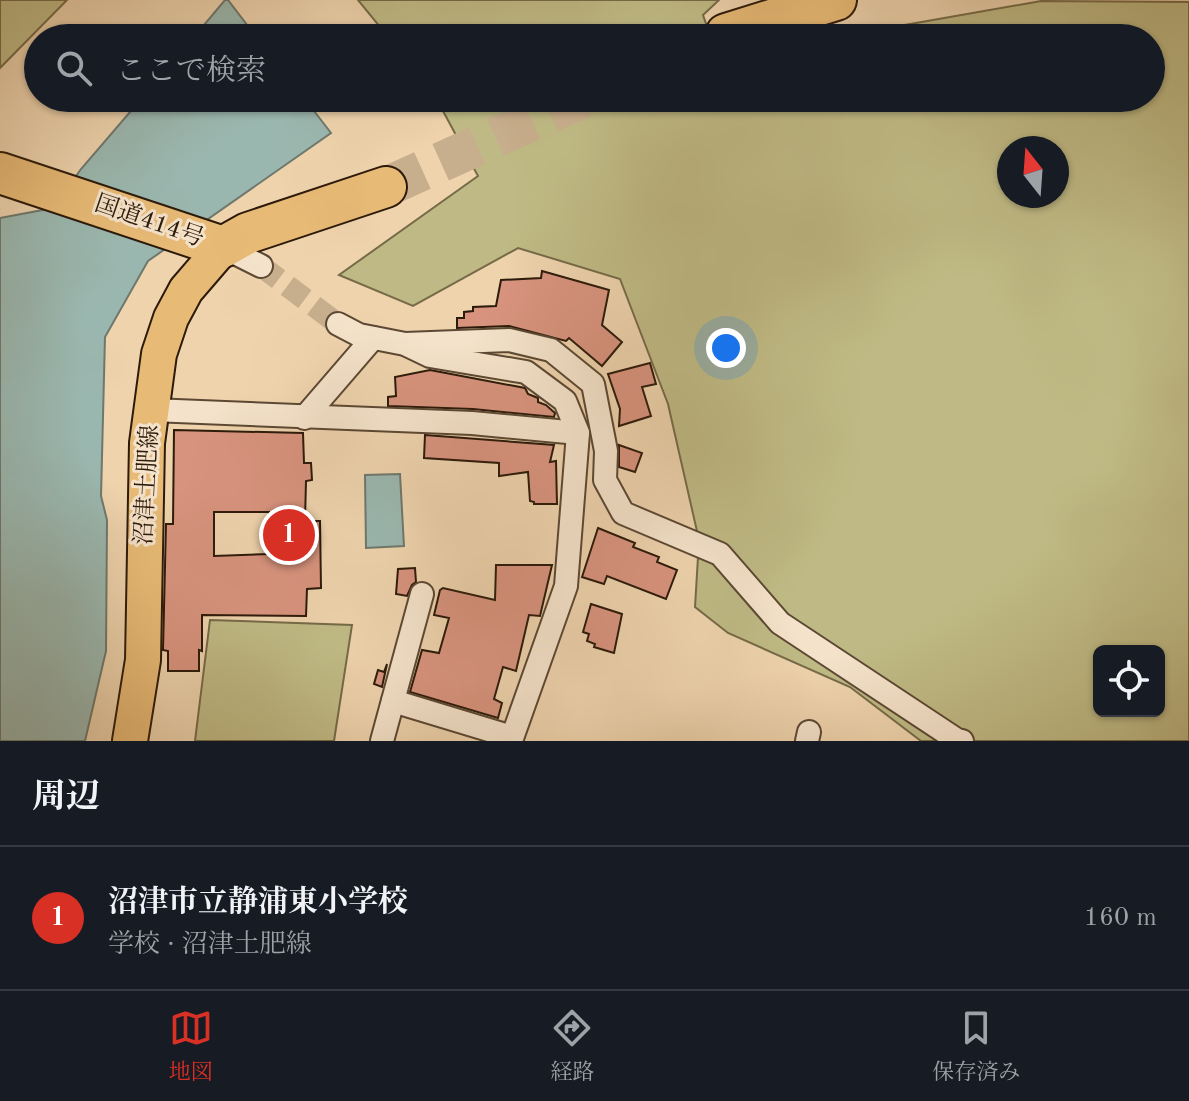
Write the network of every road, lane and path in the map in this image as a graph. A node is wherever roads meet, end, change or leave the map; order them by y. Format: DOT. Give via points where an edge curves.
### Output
graph roads {
  1 [pos="836,0"];
  2 [pos="758,24"];
  3 [pos="0,173"];
  4 [pos="386,187"];
  5 [pos="210,243"];
  6 [pos="261,266"];
  7 [pos="338,324"];
  8 [pos="373,338"];
  9 [pos="405,344"];
  10 [pos="152,410"];
  11 [pos="304,418"];
  12 [pos="578,433"];
  13 [pos="422,594"];
  14 [pos="393,701"];
  15 [pos="511,739"];
  16 [pos="130,741"];
  17 [pos="382,741"];
  18 [pos="962,741"];
  1 -- 2 [label="highway"];
  3 -- 5 [label="highway, 国道414号"];
  4 -- 5 [label="highway, 国道414号"];
  5 -- 6 [label="street"];
  5 -- 10 [label="main road, 沼津土肥線" via="171,318 159,354"];
  7 -- 8 [label="street"];
  8 -- 9 [label="street"];
  8 -- 11 [label="street"];
  9 -- 12 [label="street" via="430,356 526,372 565,401"];
  9 -- 18 [label="street" via="509,340 551,350 593,384 606,451 605,480 623,513 720,554 780,623"];
  10 -- 11 [label="street"];
  10 -- 16 [label="main road, 沼津土肥線" via="143,660"];
  11 -- 12 [label="street" via="472,423"];
  12 -- 15 [label="street" via="566,586"];
  13 -- 14 [label="street"];
  14 -- 15 [label="street"];
  14 -- 17 [label="street"];
}
